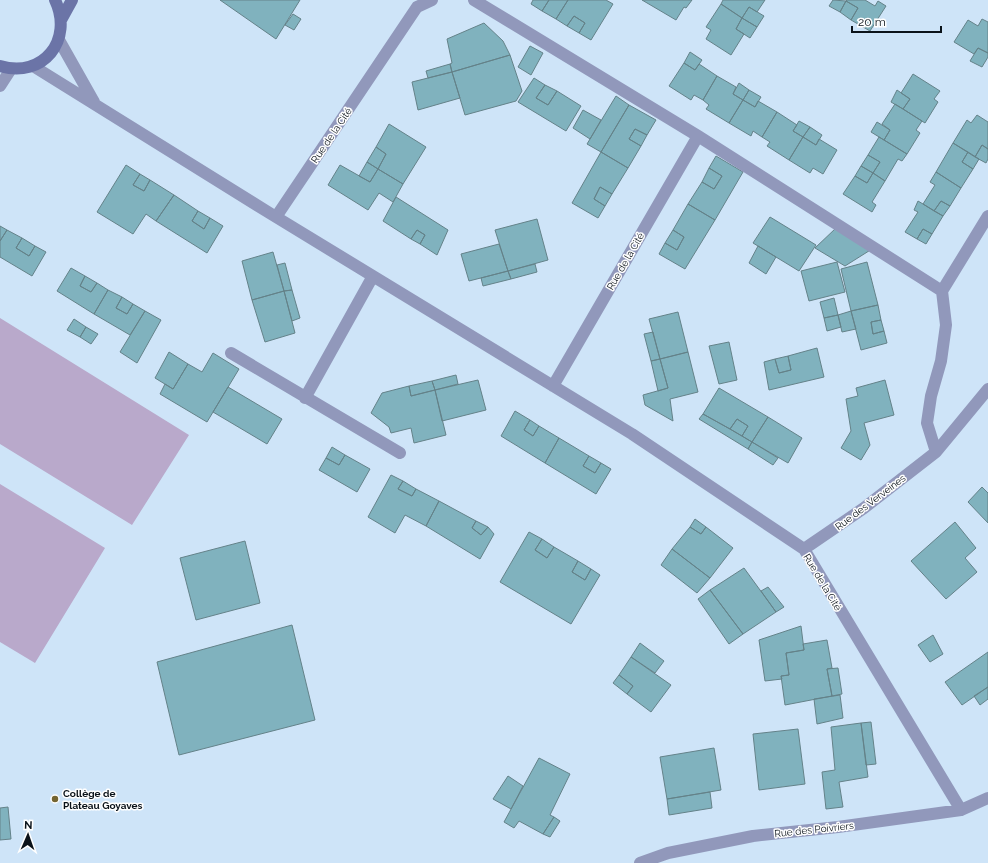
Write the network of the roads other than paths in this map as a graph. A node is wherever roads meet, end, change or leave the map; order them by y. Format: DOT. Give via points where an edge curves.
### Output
graph roads {
  1 [pos="55,0"];
  2 [pos="72,0"];
  3 [pos="432,0"];
  4 [pos="474,0"];
  5 [pos="61,20"];
  6 [pos="59,40"];
  7 [pos="33,66"];
  8 [pos="6,68"];
  9 [pos="0,86"];
  10 [pos="94,103"];
  11 [pos="698,136"];
  12 [pos="988,216"];
  13 [pos="276,217"];
  14 [pos="373,276"];
  15 [pos="942,291"];
  16 [pos="231,353"];
  17 [pos="553,386"];
  18 [pos="988,389"];
  19 [pos="305,398"];
  20 [pos="936,452"];
  21 [pos="400,453"];
  22 [pos="804,549"];
  23 [pos="988,798"];
  24 [pos="961,810"];
  25 [pos="640,863"];
  1 -- 5 [label="street" via="61,12"];
  2 -- 5 [label="street"];
  3 -- 13 [label="street, Rue de la Cité" via="417,7"];
  4 -- 11 [label="street"];
  5 -- 6 [label="street"];
  6 -- 7 [label="street" via="46,59"];
  6 -- 10 [label="street, Rue de la Cité"];
  7 -- 8 [label="street"];
  7 -- 10 [label="street, Rue de la Cité"];
  8 -- 9 [label="street"];
  10 -- 13 [label="street, Rue de la Cité"];
  11 -- 15 [label="street"];
  11 -- 17 [label="street, Rue de la Cité"];
  12 -- 15 [label="street"];
  13 -- 14 [label="street, Rue de la Cité"];
  14 -- 17 [label="street, Rue de la Cité"];
  14 -- 19 [label="street"];
  15 -- 20 [label="street" via="946,325 941,362 930,396 927,423"];
  16 -- 19 [label="street"];
  17 -- 22 [label="street, Rue de la Cité" via="632,434"];
  18 -- 20 [label="street, Rue des Verveines"];
  19 -- 21 [label="street"];
  20 -- 22 [label="street, Rue des Verveines" via="864,508"];
  22 -- 24 [label="street, Rue de la Cité"];
  23 -- 24 [label="street, Rue des Poivriers"];
  24 -- 25 [label="street, Rue des Poivriers" via="752,836 668,853"];
}
